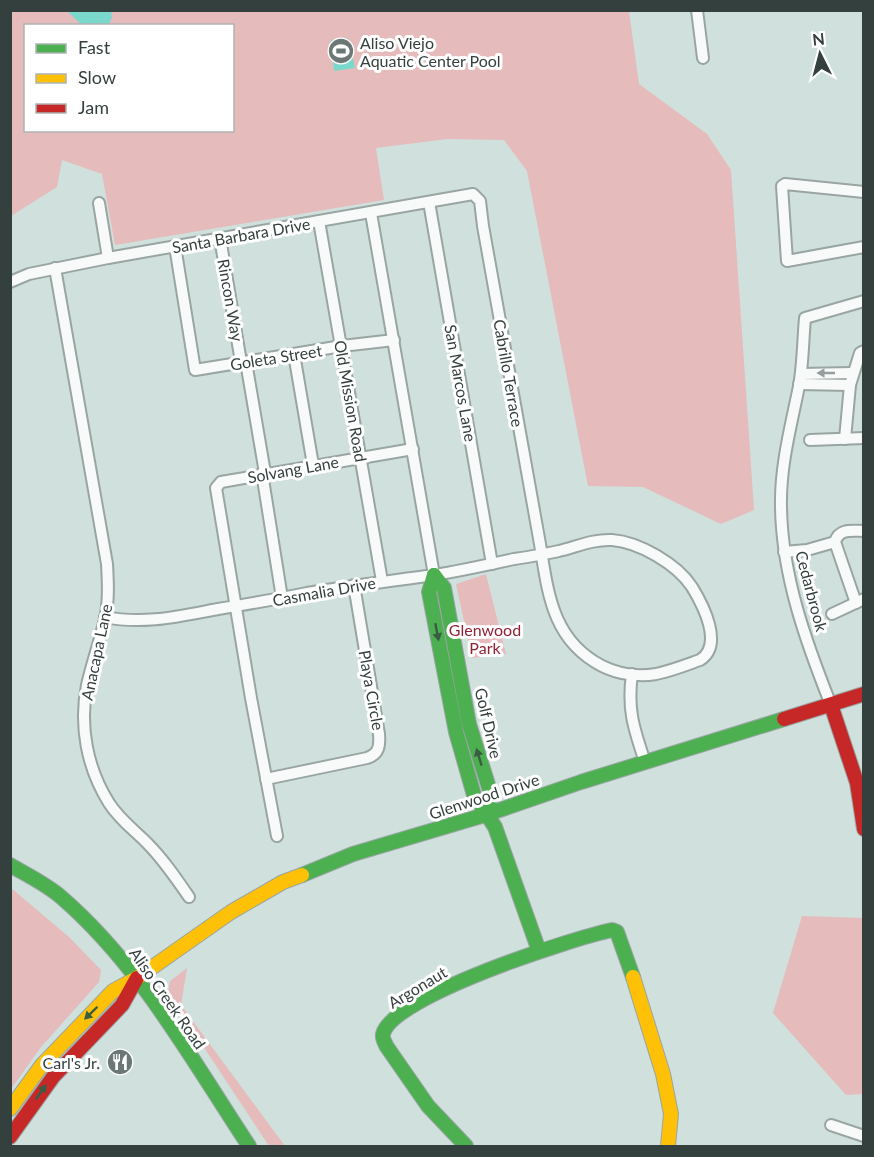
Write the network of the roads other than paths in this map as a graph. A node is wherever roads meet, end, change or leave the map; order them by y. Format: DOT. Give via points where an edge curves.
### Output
graph roads {
  1 [pos="697,10"];
  2 [pos="703,58"];
  3 [pos="864,192"];
  4 [pos="473,194"];
  5 [pos="429,202"];
  6 [pos="99,203"];
  7 [pos="371,213"];
  8 [pos="320,221"];
  9 [pos="220,238"];
  10 [pos="175,246"];
  11 [pos="864,247"];
  12 [pos="108,258"];
  13 [pos="55,268"];
  14 [pos="10,282"];
  15 [pos="864,301"];
  16 [pos="394,340"];
  17 [pos="342,346"];
  18 [pos="862,352"];
  19 [pos="294,354"];
  20 [pos="244,362"];
  21 [pos="852,374"];
  22 [pos="800,379"];
  23 [pos="850,385"];
  24 [pos="864,438"];
  25 [pos="845,439"];
  26 [pos="810,440"];
  27 [pos="412,448"];
  28 [pos="361,458"];
  29 [pos="313,465"];
  30 [pos="263,473"];
  31 [pos="864,531"];
  32 [pos="835,542"];
  33 [pos="784,552"];
  34 [pos="542,554"];
  35 [pos="492,564"];
  36 [pos="434,575"];
  37 [pos="382,581"];
  38 [pos="354,585"];
  39 [pos="282,598"];
  40 [pos="860,601"];
  41 [pos="236,606"];
  42 [pos="832,614"];
  43 [pos="105,617"];
  44 [pos="632,674"];
  45 [pos="864,694"];
  46 [pos="831,705"];
  47 [pos="645,762"];
  48 [pos="266,779"];
  49 [pos="488,814"];
  50 [pos="864,829"];
  51 [pos="277,836"];
  52 [pos="10,866"];
  53 [pos="189,897"];
  54 [pos="539,951"];
  55 [pos="137,978"];
  56 [pos="10,1109"];
  57 [pos="831,1125"];
  58 [pos="864,1136"];
  59 [pos="10,1137"];
  60 [pos="249,1146"];
  61 [pos="466,1146"];
  62 [pos="668,1146"];
  1 -- 2 [label="street"];
  3 -- 11 [label="street" via="782,186 787,261"];
  4 -- 5 [label="street, Santa Barbara Drive"];
  4 -- 34 [label="street, Cabrillo Terrace" via="480,201"];
  5 -- 7 [label="street, Santa Barbara Drive"];
  5 -- 35 [label="street, San Marcos Lane"];
  6 -- 12 [label="street"];
  7 -- 8 [label="street, Santa Barbara Drive"];
  7 -- 16 [label="street, Golf Drive"];
  8 -- 9 [label="street, Santa Barbara Drive"];
  8 -- 17 [label="street, Old Mission Road"];
  9 -- 10 [label="street, Santa Barbara Drive"];
  9 -- 20 [label="street, Rincon Way"];
  10 -- 12 [label="street, Santa Barbara Drive"];
  10 -- 20 [label="street, Goleta Street" via="195,370"];
  12 -- 13 [label="street, Santa Barbara Drive"];
  13 -- 14 [label="street, Santa Barbara Drive"];
  13 -- 43 [label="street, Anacapa Lane" via="104,541 108,590"];
  15 -- 22 [label="street, Cedarbrook" via="805,318"];
  16 -- 17 [label="street, Goleta Street"];
  16 -- 27 [label="street, Golf Drive"];
  17 -- 19 [label="street, Goleta Street"];
  17 -- 28 [label="street, Old Mission Road"];
  18 -- 21 [label="street"];
  19 -- 20 [label="street, Goleta Street"];
  19 -- 29 [label="street"];
  20 -- 30 [label="street, Rincon Way"];
  21 -- 22 [label="street, one-way"];
  21 -- 23 [label="street"];
  22 -- 23 [label="street"];
  22 -- 33 [label="street, Cedarbrook" via="786,446 781,506"];
  23 -- 25 [label="street"];
  24 -- 25 [label="street"];
  25 -- 26 [label="street"];
  27 -- 28 [label="street, Solvang Lane"];
  27 -- 36 [label="street, Golf Drive"];
  28 -- 29 [label="street, Solvang Lane"];
  28 -- 37 [label="street, Old Mission Road"];
  29 -- 30 [label="street, Solvang Lane"];
  30 -- 39 [label="street, Rincon Way"];
  30 -- 41 [label="street, Solvang Lane" via="221,482 216,492"];
  31 -- 32 [label="street" via="841,532"];
  32 -- 33 [label="street"];
  32 -- 40 [label="street"];
  33 -- 46 [label="street, Cedarbrook" via="811,652"];
  34 -- 35 [label="street, Casmalia Drive"];
  34 -- 44 [label="street" via="553,610 573,646 603,666"];
  34 -- 44 [label="street" via="614,540 630,543 671,564 686,578 708,622 710,651 700,660 655,674"];
  35 -- 36 [label="street, Casmalia Drive"];
  36 -- 37 [label="street, Casmalia Drive"];
  36 -- 49 [label="main road, Golf Drive" via="429,592 456,732 474,795"];
  37 -- 38 [label="street, Casmalia Drive"];
  38 -- 39 [label="street, Casmalia Drive"];
  38 -- 48 [label="street, Playa Circle" via="379,734 378,750 367,758"];
  39 -- 41 [label="street, Casmalia Drive"];
  40 -- 42 [label="street"];
  41 -- 43 [label="street, Casmalia Drive" via="145,621"];
  41 -- 48 [label="street"];
  43 -- 53 [label="street, Anacapa Lane" via="83,714 90,762 111,806 168,866"];
  44 -- 47 [label="street" via="630,711"];
  45 -- 46 [label="main road, Glenwood Drive"];
  46 -- 47 [label="main road, Glenwood Drive"];
  46 -- 50 [label="main road, Cedarbrook" via="857,783"];
  47 -- 49 [label="main road, Glenwood Drive"];
  48 -- 51 [label="street"];
  49 -- 54 [label="main road"];
  49 -- 55 [label="main road, Glenwood Drive" via="353,854 283,882 231,912"];
  52 -- 55 [label="main road, Aliso Creek Road" via="62,898"];
  54 -- 61 [label="main road, Argonaut" via="455,983 410,1008 384,1030 387,1047 428,1106"];
  54 -- 62 [label="main road, Argonaut" via="604,931 617,932 663,1074 671,1114"];
  55 -- 56 [label="main road, Glenwood Drive, one-way" via="113,991 75,1028"];
  59 -- 55 [label="main road, Glenwood Drive, one-way" via="53,1077 122,1005"];
  55 -- 60 [label="main road, Aliso Creek Road"];
  57 -- 58 [label="street"];
}
